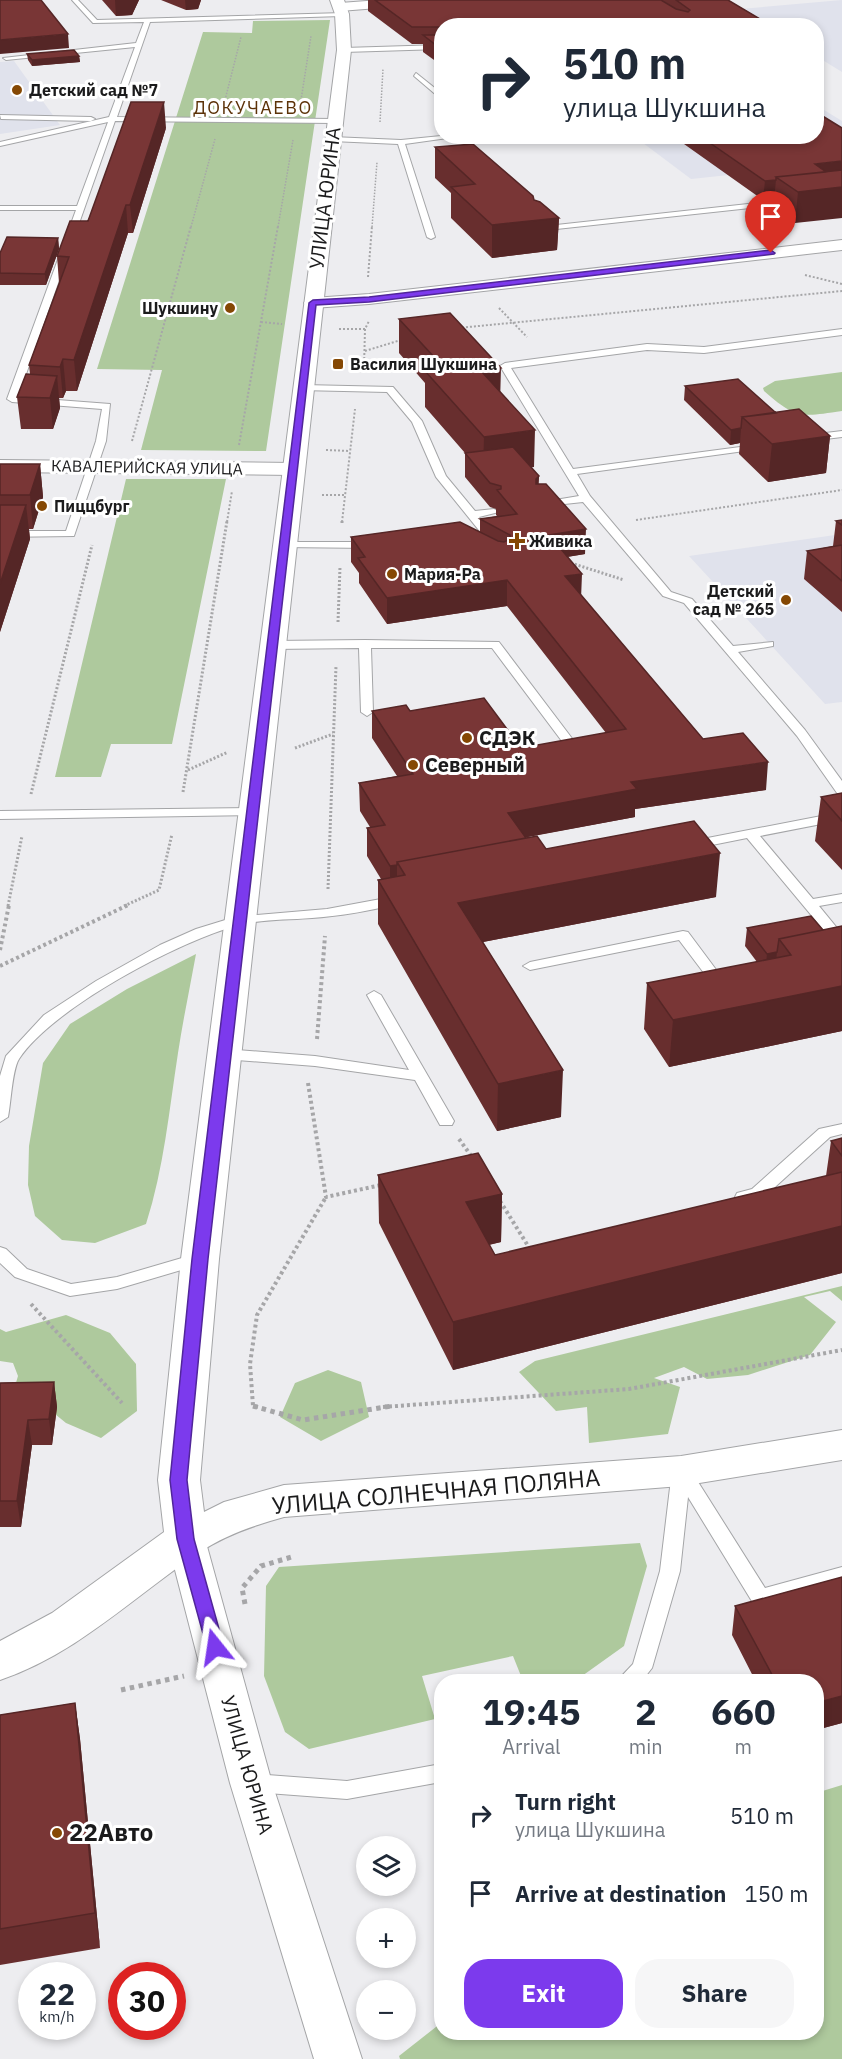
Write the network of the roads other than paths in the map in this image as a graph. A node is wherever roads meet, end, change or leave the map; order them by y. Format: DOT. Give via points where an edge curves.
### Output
graph roads {
  1 [pos="75,0"];
  2 [pos="428,0"];
  3 [pos="340,7"];
  4 [pos="148,20"];
  5 [pos="139,45"];
  6 [pos="434,47"];
  7 [pos="344,50"];
  8 [pos="6,58"];
  9 [pos="416,75"];
  10 [pos="434,91"];
  11 [pos="1,117"];
  12 [pos="112,119"];
  13 [pos="335,121"];
  14 [pos="434,139"];
  15 [pos="332,140"];
  16 [pos="401,142"];
  17 [pos="0,144"];
  18 [pos="807,200"];
  19 [pos="0,207"];
  20 [pos="80,208"];
  21 [pos="538,229"];
  22 [pos="431,237"];
  23 [pos="842,244"];
  24 [pos="313,303"];
  25 [pos="842,332"];
  26 [pos="303,388"];
  27 [pos="0,399"];
  28 [pos="12,399"];
  29 [pos="842,434"];
  30 [pos="795,441"];
  31 [pos="771,444"];
  32 [pos="0,466"];
  33 [pos="93,466"];
  34 [pos="293,469"];
  35 [pos="571,472"];
  36 [pos="586,498"];
  37 [pos="542,505"];
  38 [pos="494,512"];
  39 [pos="471,515"];
  40 [pos="0,534"];
  41 [pos="490,537"];
  42 [pos="384,543"];
  43 [pos="285,545"];
  44 [pos="365,644"];
  45 [pos="770,644"];
  46 [pos="272,645"];
  47 [pos="730,650"];
  48 [pos="367,712"];
  49 [pos="572,745"];
  50 [pos="842,790"];
  51 [pos="252,812"];
  52 [pos="0,815"];
  53 [pos="842,816"];
  54 [pos="751,834"];
  55 [pos="680,847"];
  56 [pos="409,898"];
  57 [pos="842,898"];
  58 [pos="810,904"];
  59 [pos="240,920"];
  60 [pos="842,943"];
  61 [pos="530,966"];
  62 [pos="722,988"];
  63 [pos="374,995"];
  64 [pos="224,1054"];
  65 [pos="420,1076"];
  66 [pos="0,1117"];
  67 [pos="446,1121"];
  68 [pos="842,1129"];
  69 [pos="724,1202"];
  70 [pos="0,1253"];
  71 [pos="200,1259"];
  72 [pos="842,1445"];
  73 [pos="681,1471"];
  74 [pos="186,1539"];
  75 [pos="842,1575"];
  76 [pos="0,1662"];
  77 [pos="635,1674"];
  78 [pos="434,1774"];
  79 [pos="251,1783"];
  80 [pos="338,2059"];
  1 -- 4 [label="lane" via="95,21"];
  2 -- 3 [label="street"];
  3 -- 4 [label="lane" via="309,15"];
  3 -- 7 [label="street, УЛИЦА ЮРИНА"];
  4 -- 5 [label="lane"];
  5 -- 8 [label="lane"];
  5 -- 12 [label="lane"];
  6 -- 7 [label="lane"];
  7 -- 13 [label="street, УЛИЦА ЮРИНА"];
  9 -- 10 [label="lane"];
  11 -- 12 [label="lane"];
  12 -- 13 [label="lane"];
  12 -- 17 [label="lane"];
  12 -- 20 [label="lane"];
  13 -- 15 [label="street, УЛИЦА ЮРИНА"];
  14 -- 16 [label="lane"];
  15 -- 16 [label="lane"];
  15 -- 24 [label="street, УЛИЦА ЮРИНА"];
  16 -- 22 [label="lane"];
  18 -- 21 [label="lane"];
  19 -- 20 [label="lane"];
  20 -- 28 [label="lane"];
  23 -- 24 [label="street"];
  24 -- 26 [label="street, УЛИЦА ЮРИНА"];
  25 -- 35 [label="lane" via="704,350 647,347 505,366"];
  26 -- 34 [label="street, УЛИЦА ЮРИНА"];
  26 -- 39 [label="lane" via="390,389 417,422 441,477"];
  27 -- 28 [label="lane"];
  28 -- 33 [label="lane" via="107,406"];
  29 -- 30 [label="lane"];
  31 -- 35 [label="lane"];
  32 -- 33 [label="street, КАВАЛЕРИЙСКАЯ УЛИЦА"];
  33 -- 34 [label="street, КАВАЛЕРИЙСКАЯ УЛИЦА"];
  33 -- 40 [label="lane" via="70,534"];
  34 -- 43 [label="street, УЛИЦА ЮРИНА"];
  35 -- 36 [label="lane"];
  36 -- 37 [label="lane"];
  36 -- 47 [label="lane" via="667,594 688,601"];
  38 -- 39 [label="lane"];
  39 -- 41 [label="lane"];
  42 -- 43 [label="lane"];
  43 -- 46 [label="street, УЛИЦА ЮРИНА"];
  44 -- 46 [label="lane"];
  44 -- 48 [label="lane"];
  44 -- 49 [label="lane" via="495,644"];
  45 -- 47 [label="lane"];
  46 -- 51 [label="street, УЛИЦА ЮРИНА"];
  47 -- 50 [label="lane" via="801,733"];
  51 -- 52 [label="lane"];
  51 -- 59 [label="street, УЛИЦА ЮРИНА"];
  53 -- 54 [label="lane"];
  54 -- 55 [label="lane"];
  54 -- 58 [label="lane"];
  56 -- 59 [label="lane" via="327,914"];
  57 -- 58 [label="lane"];
  58 -- 60 [label="lane"];
  59 -- 64 [label="street, УЛИЦА ЮРИНА"];
  59 -- 66 [label="lane" via="165,948 49,1018 11,1059"];
  61 -- 62 [label="lane" via="683,935"];
  63 -- 65 [label="lane"];
  64 -- 65 [label="lane" via="315,1061"];
  64 -- 71 [label="street, УЛИЦА ЮРИНА"];
  65 -- 67 [label="lane"];
  68 -- 69 [label="lane" via="825,1133 758,1193"];
  70 -- 71 [label="lane" via="21,1273 70,1290 117,1283"];
  71 -- 74 [label="street, УЛИЦА ЮРИНА" via="179,1480"];
  72 -- 73 [label="street, УЛИЦА СОЛНЕЧНАЯ ПОЛЯНА"];
  73 -- 74 [label="street, УЛИЦА СОЛНЕЧНАЯ ПОЛЯНА" via="284,1501 239,1513"];
  73 -- 75 [label="lane" via="760,1597"];
  73 -- 77 [label="lane" via="670,1571 642,1668"];
  74 -- 76 [label="street, УЛИЦА СОЛНЕЧНАЯ ПОЛЯНА" via="68,1626"];
  74 -- 79 [label="street, УЛИЦА ЮРИНА"];
  78 -- 79 [label="lane" via="347,1790"];
  79 -- 80 [label="street, УЛИЦА ЮРИНА"];
}
